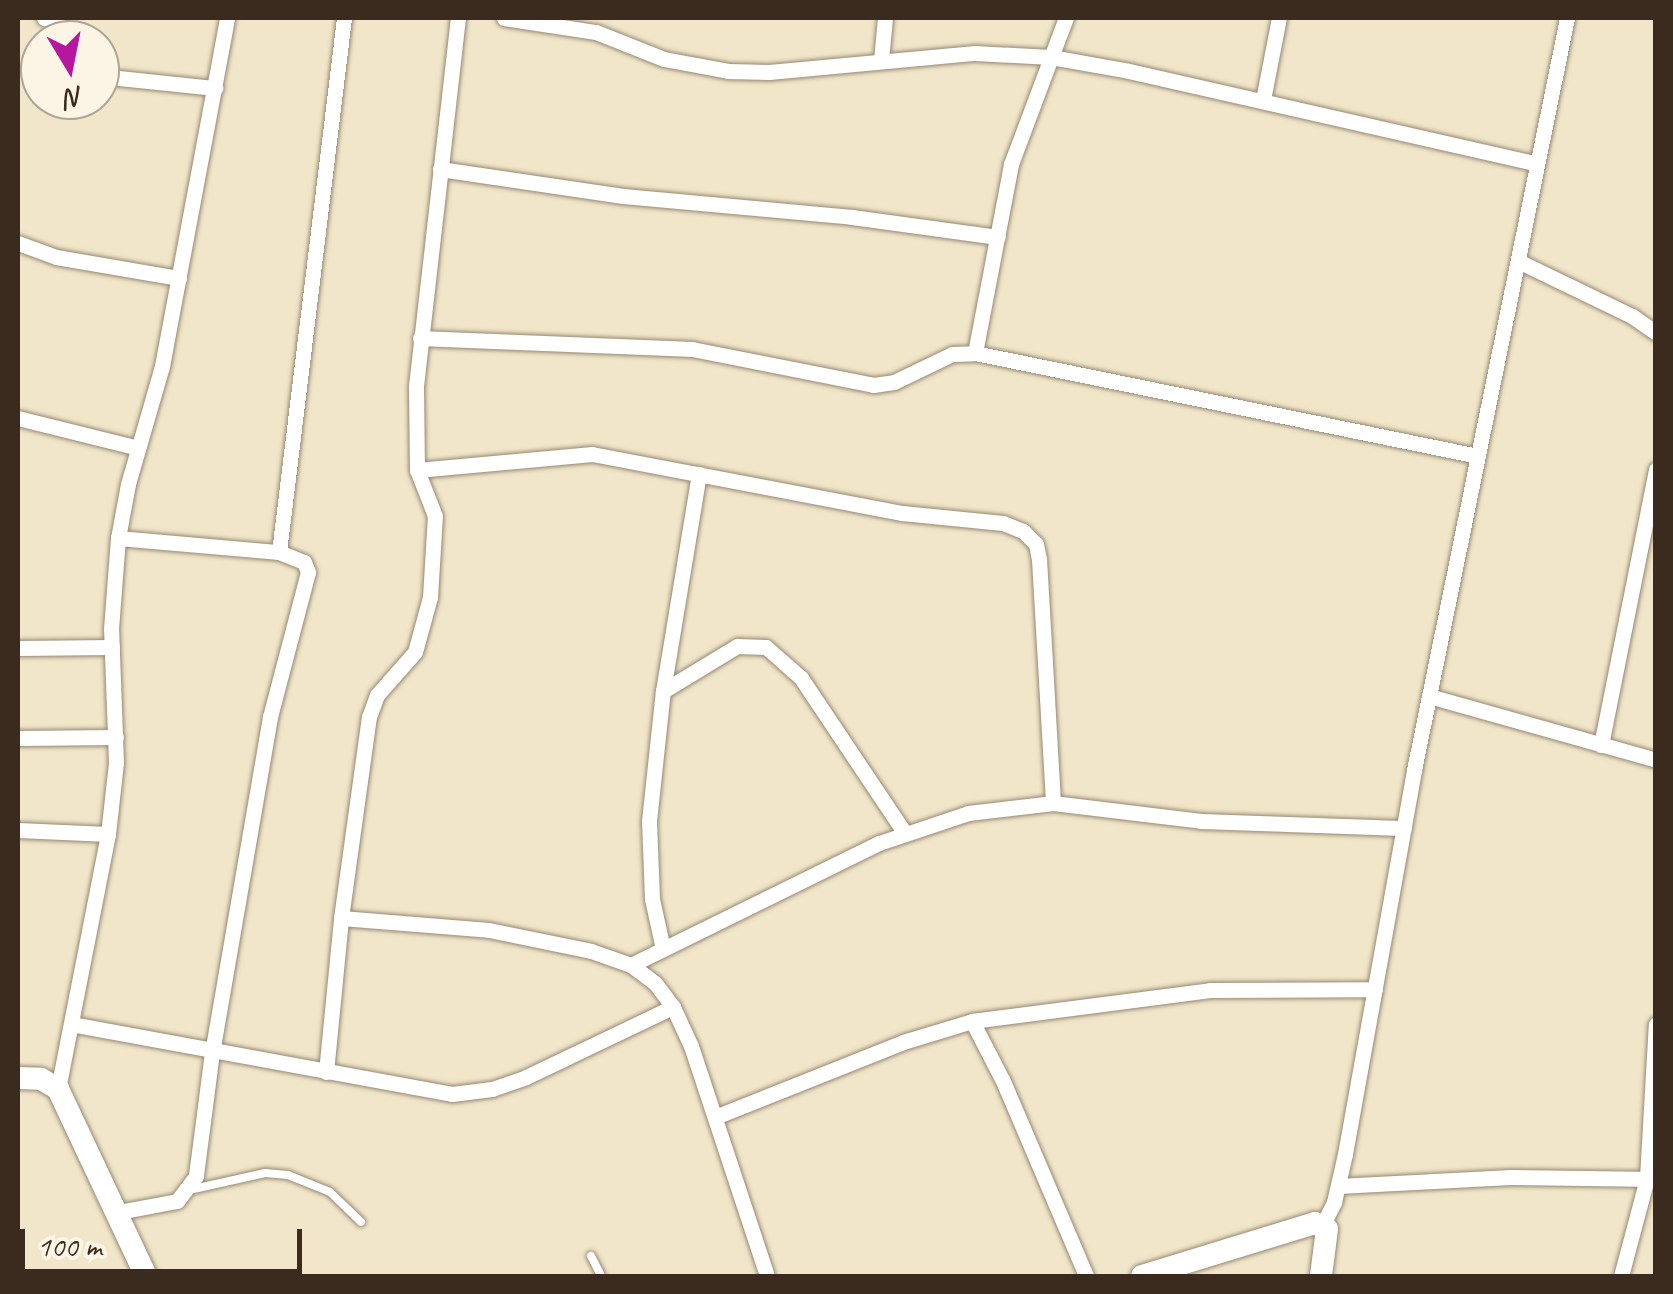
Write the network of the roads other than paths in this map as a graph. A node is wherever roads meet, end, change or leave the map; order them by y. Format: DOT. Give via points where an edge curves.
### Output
graph roads {
  1 [pos="227,18"];
  2 [pos="344,18"];
  3 [pos="458,18"];
  4 [pos="504,18"];
  5 [pos="885,18"];
  6 [pos="1066,18"];
  7 [pos="1279,18"];
  8 [pos="1567,18"];
  9 [pos="1051,57"];
  10 [pos="881,60"];
  11 [pos="120,78"];
  12 [pos="215,88"];
  13 [pos="1262,100"];
  14 [pos="1537,164"];
  15 [pos="440,169"];
  16 [pos="998,238"];
  17 [pos="18,243"];
  18 [pos="1518,261"];
  19 [pos="180,278"];
  20 [pos="1656,333"];
  21 [pos="420,338"];
  22 [pos="975,354"];
  23 [pos="18,418"];
  24 [pos="138,448"];
  25 [pos="1478,456"];
  26 [pos="1656,469"];
  27 [pos="417,470"];
  28 [pos="699,474"];
  29 [pos="118,538"];
  30 [pos="279,552"];
  31 [pos="112,647"];
  32 [pos="18,648"];
  33 [pos="663,691"];
  34 [pos="1429,696"];
  35 [pos="116,737"];
  36 [pos="18,738"];
  37 [pos="1601,745"];
  38 [pos="1656,760"];
  39 [pos="1053,803"];
  40 [pos="1404,828"];
  41 [pos="18,830"];
  42 [pos="904,832"];
  43 [pos="108,834"];
  44 [pos="341,918"];
  45 [pos="663,950"];
  46 [pos="631,965"];
  47 [pos="1375,990"];
  48 [pos="673,1007"];
  49 [pos="972,1021"];
  50 [pos="71,1024"];
  51 [pos="1656,1024"];
  52 [pos="212,1052"];
  53 [pos="326,1072"];
  54 [pos="18,1078"];
  55 [pos="58,1089"];
  56 [pos="715,1117"];
  57 [pos="1651,1178"];
  58 [pos="1338,1186"];
  59 [pos="189,1190"];
  60 [pos="119,1212"];
  61 [pos="360,1222"];
  62 [pos="1323,1224"];
  63 [pos="591,1256"];
  64 [pos="1202,1267"];
  65 [pos="146,1276"];
  66 [pos="601,1276"];
  67 [pos="768,1276"];
  68 [pos="1086,1276"];
  69 [pos="1142,1276"];
  70 [pos="1321,1276"];
  71 [pos="1621,1276"];
  1 -- 12 [label="street"];
  2 -- 30 [label="street"];
  3 -- 15 [label="street"];
  4 -- 10 [label="street" via="596,32 695,68 769,72"];
  5 -- 10 [label="street"];
  6 -- 9 [label="street"];
  7 -- 13 [label="street"];
  8 -- 14 [label="street"];
  9 -- 10 [label="street" via="975,53"];
  9 -- 13 [label="street"];
  9 -- 16 [label="street" via="1011,164"];
  11 -- 12 [label="street"];
  12 -- 19 [label="street"];
  13 -- 14 [label="street"];
  14 -- 18 [label="street"];
  15 -- 16 [label="street"];
  15 -- 21 [label="street"];
  16 -- 22 [label="street"];
  17 -- 19 [label="street" via="75,261"];
  18 -- 20 [label="street"];
  18 -- 25 [label="street"];
  19 -- 24 [label="street"];
  21 -- 22 [label="street" via="722,352 873,385 952,354"];
  21 -- 27 [label="street"];
  22 -- 25 [label="street"];
  23 -- 24 [label="street"];
  24 -- 29 [label="street"];
  25 -- 34 [label="street"];
  26 -- 37 [label="street"];
  27 -- 28 [label="street" via="592,454"];
  27 -- 44 [label="street" via="435,515 430,597 414,652 376,695 369,716"];
  28 -- 33 [label="street"];
  28 -- 39 [label="street" via="1023,530 1039,558"];
  29 -- 30 [label="street"];
  29 -- 31 [label="street"];
  30 -- 52 [label="street" via="304,562 307,585 270,716"];
  31 -- 32 [label="street"];
  31 -- 35 [label="street"];
  33 -- 42 [label="street" via="737,646 766,647 811,692"];
  33 -- 45 [label="street" via="648,862"];
  34 -- 37 [label="street"];
  34 -- 40 [label="street"];
  35 -- 36 [label="street"];
  35 -- 43 [label="street"];
  37 -- 38 [label="street"];
  39 -- 40 [label="street" via="1201,821"];
  39 -- 42 [label="street" via="968,813"];
  40 -- 47 [label="street"];
  41 -- 43 [label="street"];
  42 -- 45 [label="street"];
  43 -- 50 [label="street"];
  44 -- 46 [label="street" via="490,930"];
  44 -- 53 [label="street"];
  45 -- 46 [label="street"];
  46 -- 48 [label="street"];
  47 -- 49 [label="street" via="1210,990"];
  47 -- 58 [label="street"];
  48 -- 53 [label="street" via="584,1053 492,1088 452,1094"];
  48 -- 56 [label="street"];
  49 -- 56 [label="street"];
  49 -- 68 [label="street"];
  50 -- 52 [label="street"];
  50 -- 55 [label="street"];
  51 -- 57 [label="street"];
  52 -- 53 [label="street"];
  52 -- 59 [label="street" via="202,1155"];
  54 -- 55 [label="main road" via="41,1079"];
  55 -- 60 [label="main road"];
  56 -- 67 [label="street"];
  57 -- 58 [label="street"];
  57 -- 71 [label="street"];
  58 -- 62 [label="street"];
  59 -- 60 [label="street" via="160,1206"];
  59 -- 61 [label="lane" via="265,1173 288,1176 330,1192"];
  60 -- 65 [label="main road"];
  62 -- 64 [label="main road" via="1308,1224"];
  62 -- 70 [label="main road"];
  63 -- 66 [label="lane"];
  64 -- 69 [label="main road"];
}
